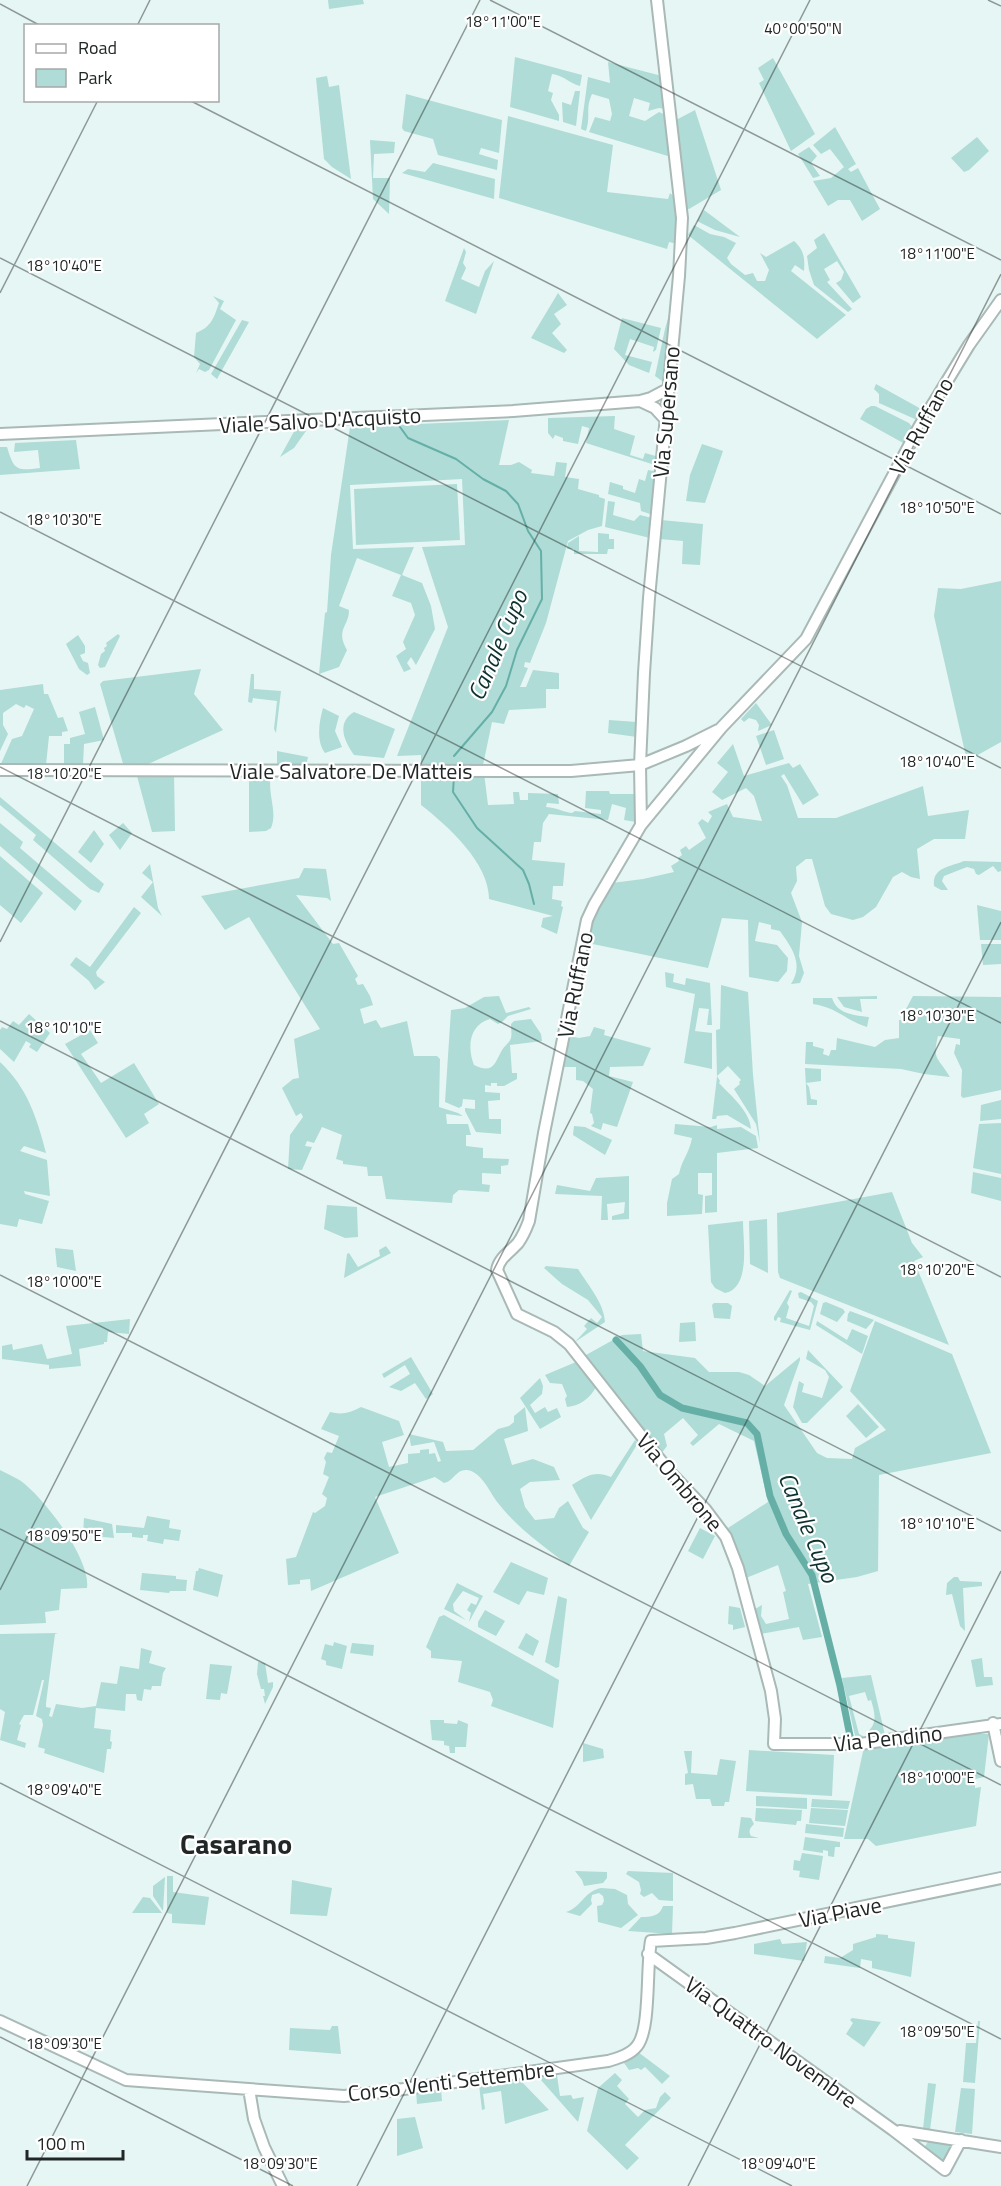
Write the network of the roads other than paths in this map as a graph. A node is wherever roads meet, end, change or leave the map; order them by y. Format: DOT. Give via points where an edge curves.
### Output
graph roads {
  1 [pos="657,0"];
  2 [pos="1001,300"];
  3 [pos="668,389"];
  4 [pos="640,401"];
  5 [pos="666,420"];
  6 [pos="0,434"];
  7 [pos="721,728"];
  8 [pos="697,741"];
  9 [pos="686,746"];
  10 [pos="693,762"];
  11 [pos="640,765"];
  12 [pos="0,770"];
  13 [pos="641,825"];
  14 [pos="497,1270"];
  15 [pos="997,1723"];
  16 [pos="774,1744"];
  17 [pos="1001,1761"];
  18 [pos="1001,1878"];
  19 [pos="648,1954"];
  20 [pos="0,2021"];
  21 [pos="249,2089"];
  22 [pos="893,2130"];
  23 [pos="921,2135"];
  24 [pos="961,2140"];
  25 [pos="1001,2147"];
  26 [pos="919,2149"];
  27 [pos="283,2186"];
  1 -- 3 [label="street, Via Supersano" via="682,218"];
  2 -- 7 [label="street, Via Ruffano" via="919,427 806,639"];
  3 -- 4 [label="street, Viale Salvo D'Acquisto"];
  3 -- 5 [label="street, Via Supersano"];
  4 -- 5 [label="street" via="655,408"];
  4 -- 6 [label="street, Viale Salvo D'Acquisto" via="513,411"];
  5 -- 11 [label="street, Via Supersano" via="649,598"];
  7 -- 8 [label="street, Via Ruffano"];
  7 -- 10 [label="street, Via Ruffano"];
  8 -- 9 [label="street, Viale Salvatore De Matteis"];
  9 -- 10 [label="street"];
  9 -- 11 [label="street, Viale Salvatore De Matteis"];
  10 -- 13 [label="street, Via Ruffano"];
  11 -- 12 [label="street, Viale Salvatore De Matteis" via="572,771"];
  11 -- 13 [label="street, Via Supersano"];
  13 -- 14 [label="street, Via Ruffano" via="587,920 529,1221"];
  14 -- 16 [label="street, Via Ombrone" via="517,1314 562,1338 726,1537 771,1691"];
  15 -- 16 [label="street, Via Pendino" via="860,1744"];
  15 -- 17 [label="street"];
  18 -- 19 [label="street, Via Piave" via="735,1933 651,1941"];
  19 -- 21 [label="street, Corso Venti Settembre" via="642,2034 637,2046 624,2056 353,2095"];
  19 -- 22 [label="street, Via Quattro Novembre"];
  20 -- 21 [label="street, Corso Venti Settembre" via="126,2080"];
  21 -- 27 [label="street" via="254,2119"];
  22 -- 23 [label="street, Via Quattro Novembre"];
  22 -- 26 [label="street, Via Quattro Novembre"];
  23 -- 24 [label="street, Via Quattro Novembre"];
  23 -- 26 [label="street"];
  24 -- 25 [label="street, Via Quattro Novembre"];
  24 -- 26 [label="street, Via Quattro Novembre" via="945,2170"];
}
